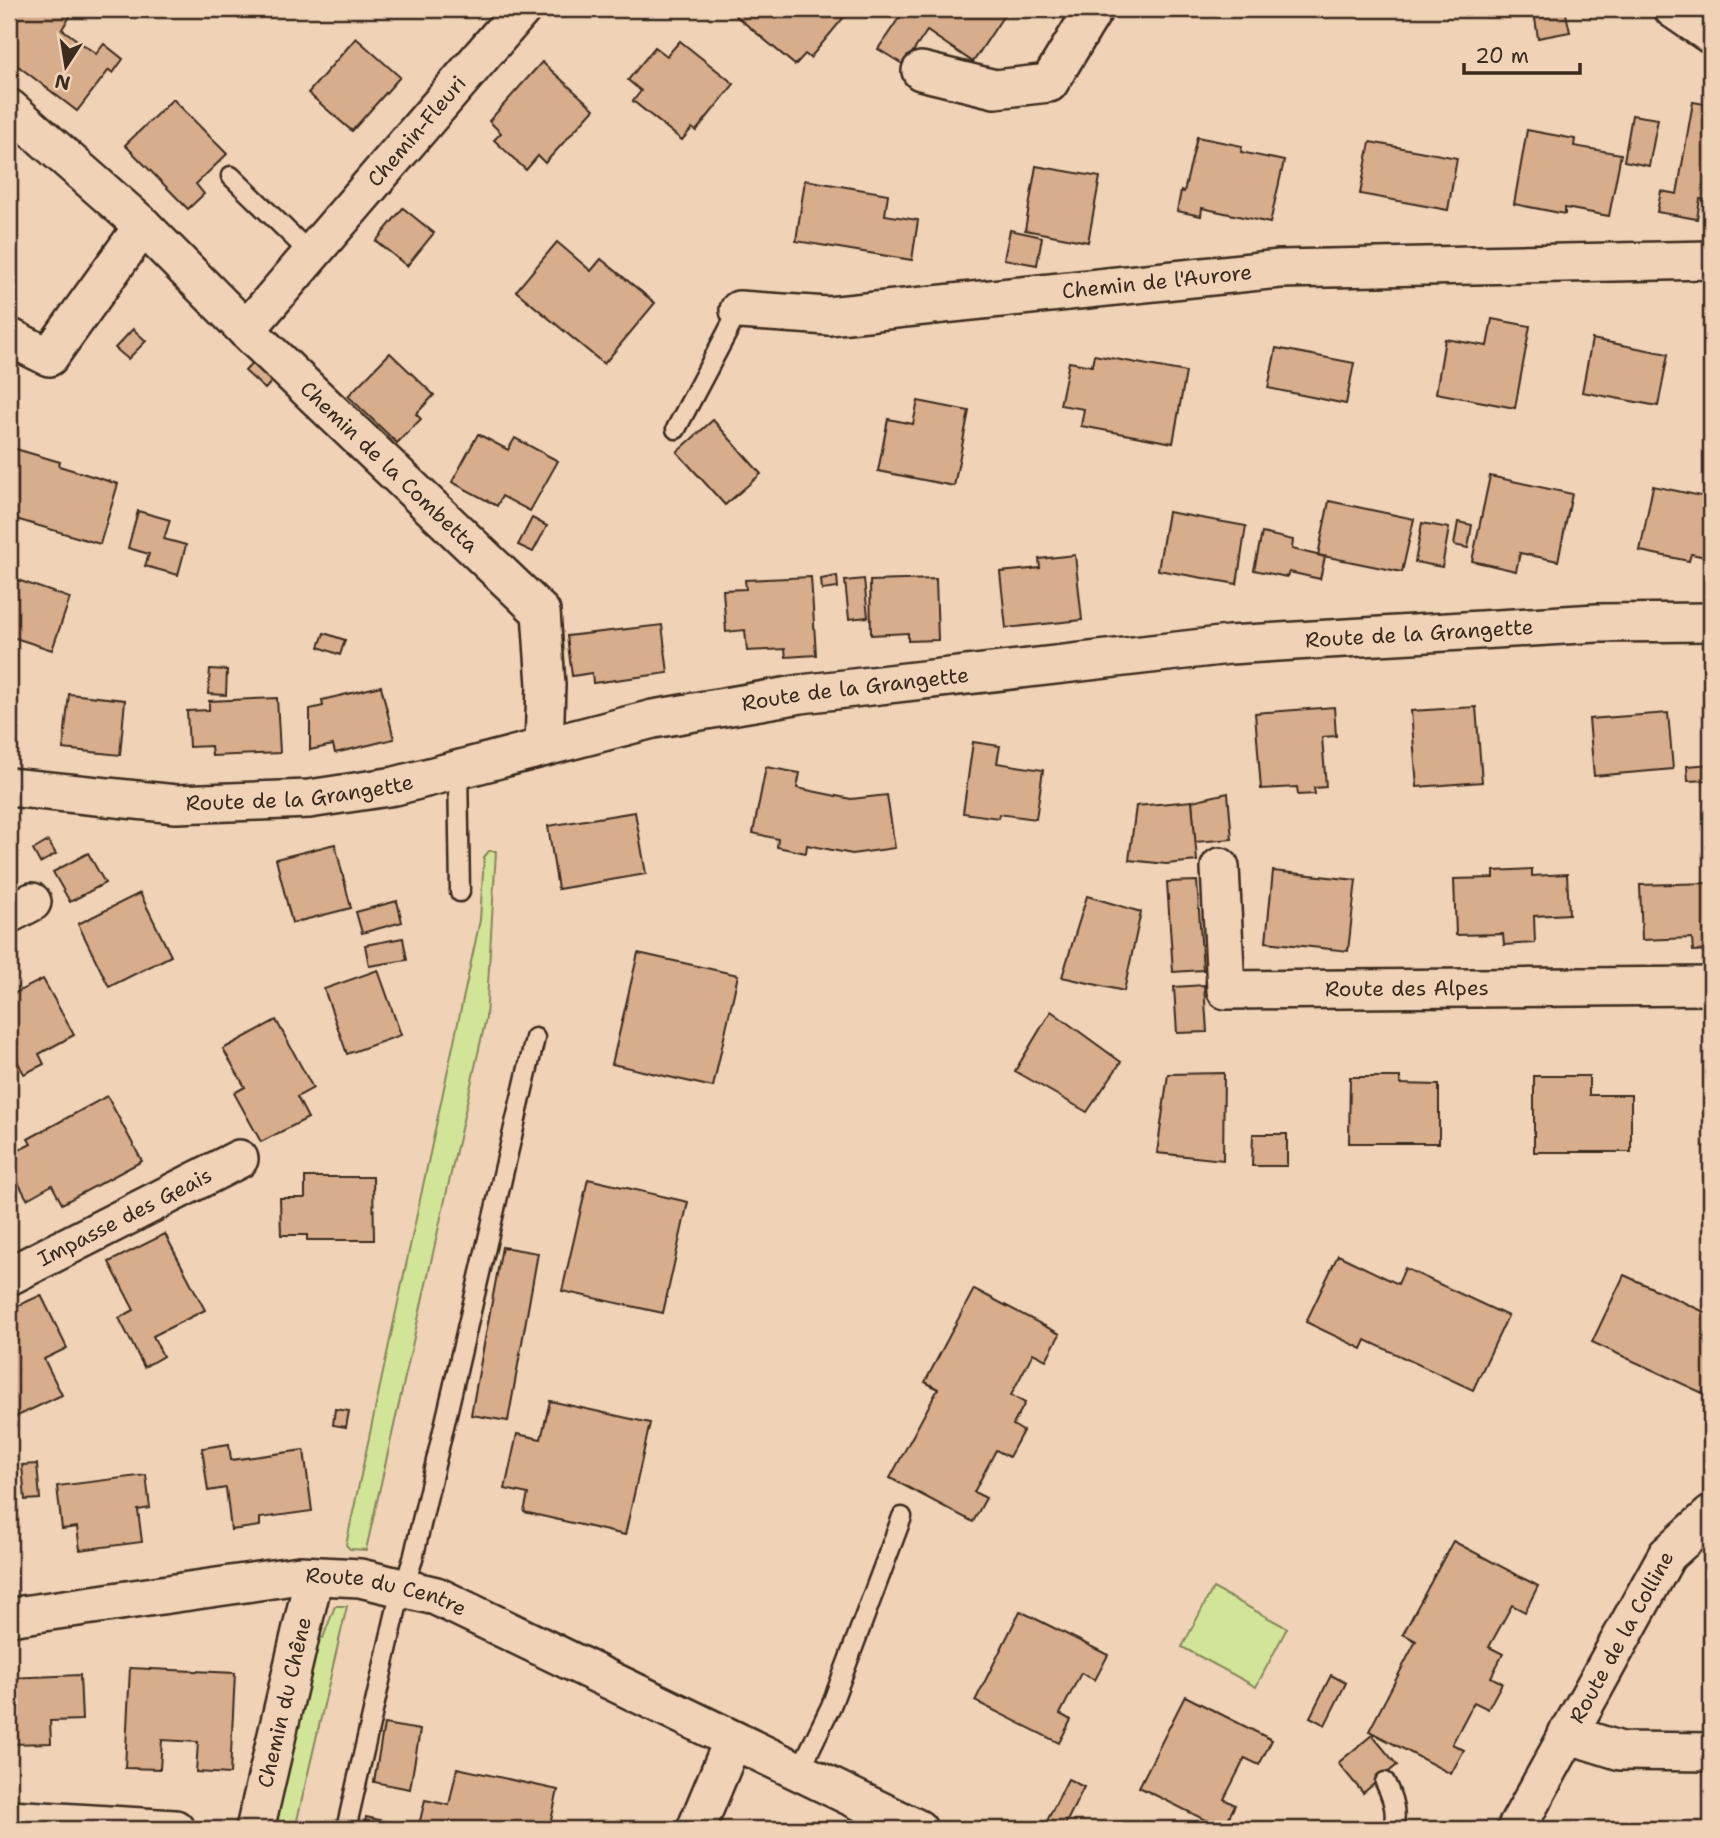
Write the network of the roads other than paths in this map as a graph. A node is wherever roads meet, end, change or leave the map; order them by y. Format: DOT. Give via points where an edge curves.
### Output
graph roads {
  1 [pos="522,9"];
  2 [pos="1094,9"];
  3 [pos="1673,9"];
  4 [pos="1711,36"];
  5 [pos="921,71"];
  6 [pos="9,108"];
  7 [pos="231,176"];
  8 [pos="143,226"];
  9 [pos="311,254"];
  10 [pos="1711,260"];
  11 [pos="739,310"];
  12 [pos="246,330"];
  13 [pos="9,337"];
  14 [pos="676,429"];
  15 [pos="1711,622"];
  16 [pos="544,747"];
  17 [pos="458,769"];
  18 [pos="9,787"];
  19 [pos="1220,867"];
  20 [pos="460,892"];
  21 [pos="1711,986"];
  22 [pos="535,1038"];
  23 [pos="239,1159"];
  24 [pos="9,1276"];
  25 [pos="1711,1515"];
  26 [pos="901,1517"];
  27 [pos="314,1576"];
  28 [pos="403,1587"];
  29 [pos="9,1617"];
  30 [pos="1567,1734"];
  31 [pos="733,1740"];
  32 [pos="1711,1752"];
  33 [pos="799,1772"];
  34 [pos="1385,1782"];
  35 [pos="9,1819"];
  36 [pos="48,1826"];
  37 [pos="175,1829"];
  38 [pos="255,1829"];
  39 [pos="346,1829"];
  40 [pos="696,1829"];
  41 [pos="918,1829"];
  42 [pos="1392,1829"];
  43 [pos="1516,1829"];
  1 -- 9 [label="street, Chemin-Fleuri"];
  2 -- 5 [label="street" via="1049,83 995,89"];
  3 -- 4 [label="street"];
  6 -- 8 [label="street, Chemin de la Combetta"];
  7 -- 9 [label="lane"];
  8 -- 12 [label="street, Chemin de la Combetta"];
  8 -- 13 [label="street" via="49,356"];
  9 -- 12 [label="street, Chemin-Fleuri"];
  10 -- 11 [label="street, Chemin de l'Aurore" via="1280,269 828,316"];
  11 -- 14 [label="lane, Chemin de l'Aurore"];
  12 -- 16 [label="street, Chemin de la Combetta" via="541,612"];
  15 -- 16 [label="street, Route de la Grangette" via="1597,623 1229,645 801,694 653,719"];
  16 -- 17 [label="street, Route de la Grangette"];
  17 -- 18 [label="street, Route de la Grangette" via="395,786 309,799 176,804"];
  17 -- 20 [label="lane"];
  19 -- 21 [label="street, Route des Alpes" via="1226,990"];
  22 -- 28 [label="lane"];
  23 -- 24 [label="street, Impasse des Geais"];
  25 -- 30 [label="street, Route de la Colline" via="1667,1555"];
  26 -- 33 [label="lane" via="831,1706"];
  27 -- 28 [label="street, Route du Centre" via="360,1578"];
  27 -- 29 [label="street, Route du Centre"];
  27 -- 38 [label="street, Chemin du Chêne"];
  28 -- 31 [label="street, Route du Centre" via="436,1596"];
  28 -- 39 [label="lane"];
  30 -- 32 [label="street, Route de la Colline" via="1621,1751"];
  30 -- 43 [label="street, Route de la Colline"];
  31 -- 33 [label="street, Route du Centre"];
  31 -- 40 [label="street"];
  33 -- 41 [label="street, Route du Centre"];
  34 -- 42 [label="lane" via="1392,1797"];
  35 -- 36 [label="street"];
  36 -- 37 [label="street"];
}
